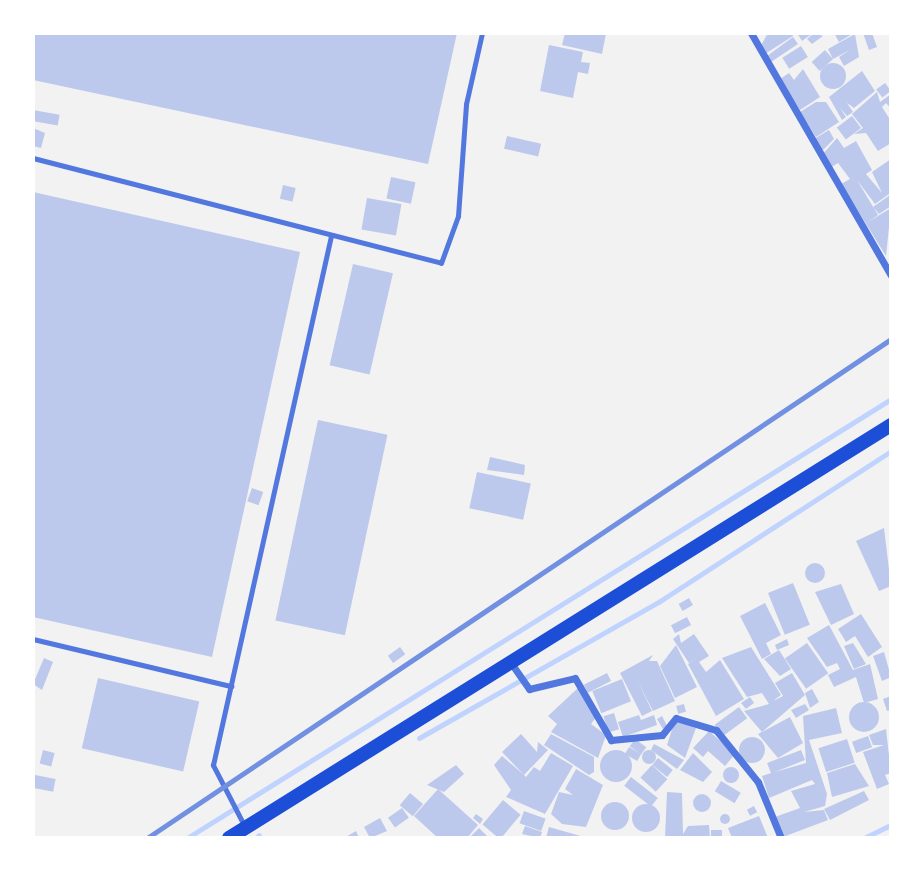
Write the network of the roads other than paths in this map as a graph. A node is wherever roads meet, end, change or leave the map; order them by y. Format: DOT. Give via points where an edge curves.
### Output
graph roads {
  1 [pos="482,33"];
  2 [pos="751,33"];
  3 [pos="33,158"];
  4 [pos="331,236"];
  5 [pos="891,275"];
  6 [pos="891,425"];
  7 [pos="33,639"];
  8 [pos="511,663"];
  9 [pos="231,686"];
  10 [pos="245,827"];
  11 [pos="229,838"];
  12 [pos="781,838"];
  1 -- 4 [label="lane" via="466,104 458,216 447,258 435,264"];
  2 -- 5 [label="street"];
  3 -- 4 [label="lane"];
  4 -- 9 [label="lane"];
  6 -- 8 [label="main road"];
  7 -- 9 [label="lane"];
  8 -- 10 [label="main road"];
  8 -- 12 [label="street" via="529,689 575,678 611,740 662,735 676,718 716,730 758,782"];
  9 -- 10 [label="lane" via="214,765"];
  10 -- 11 [label="main road"];
}
